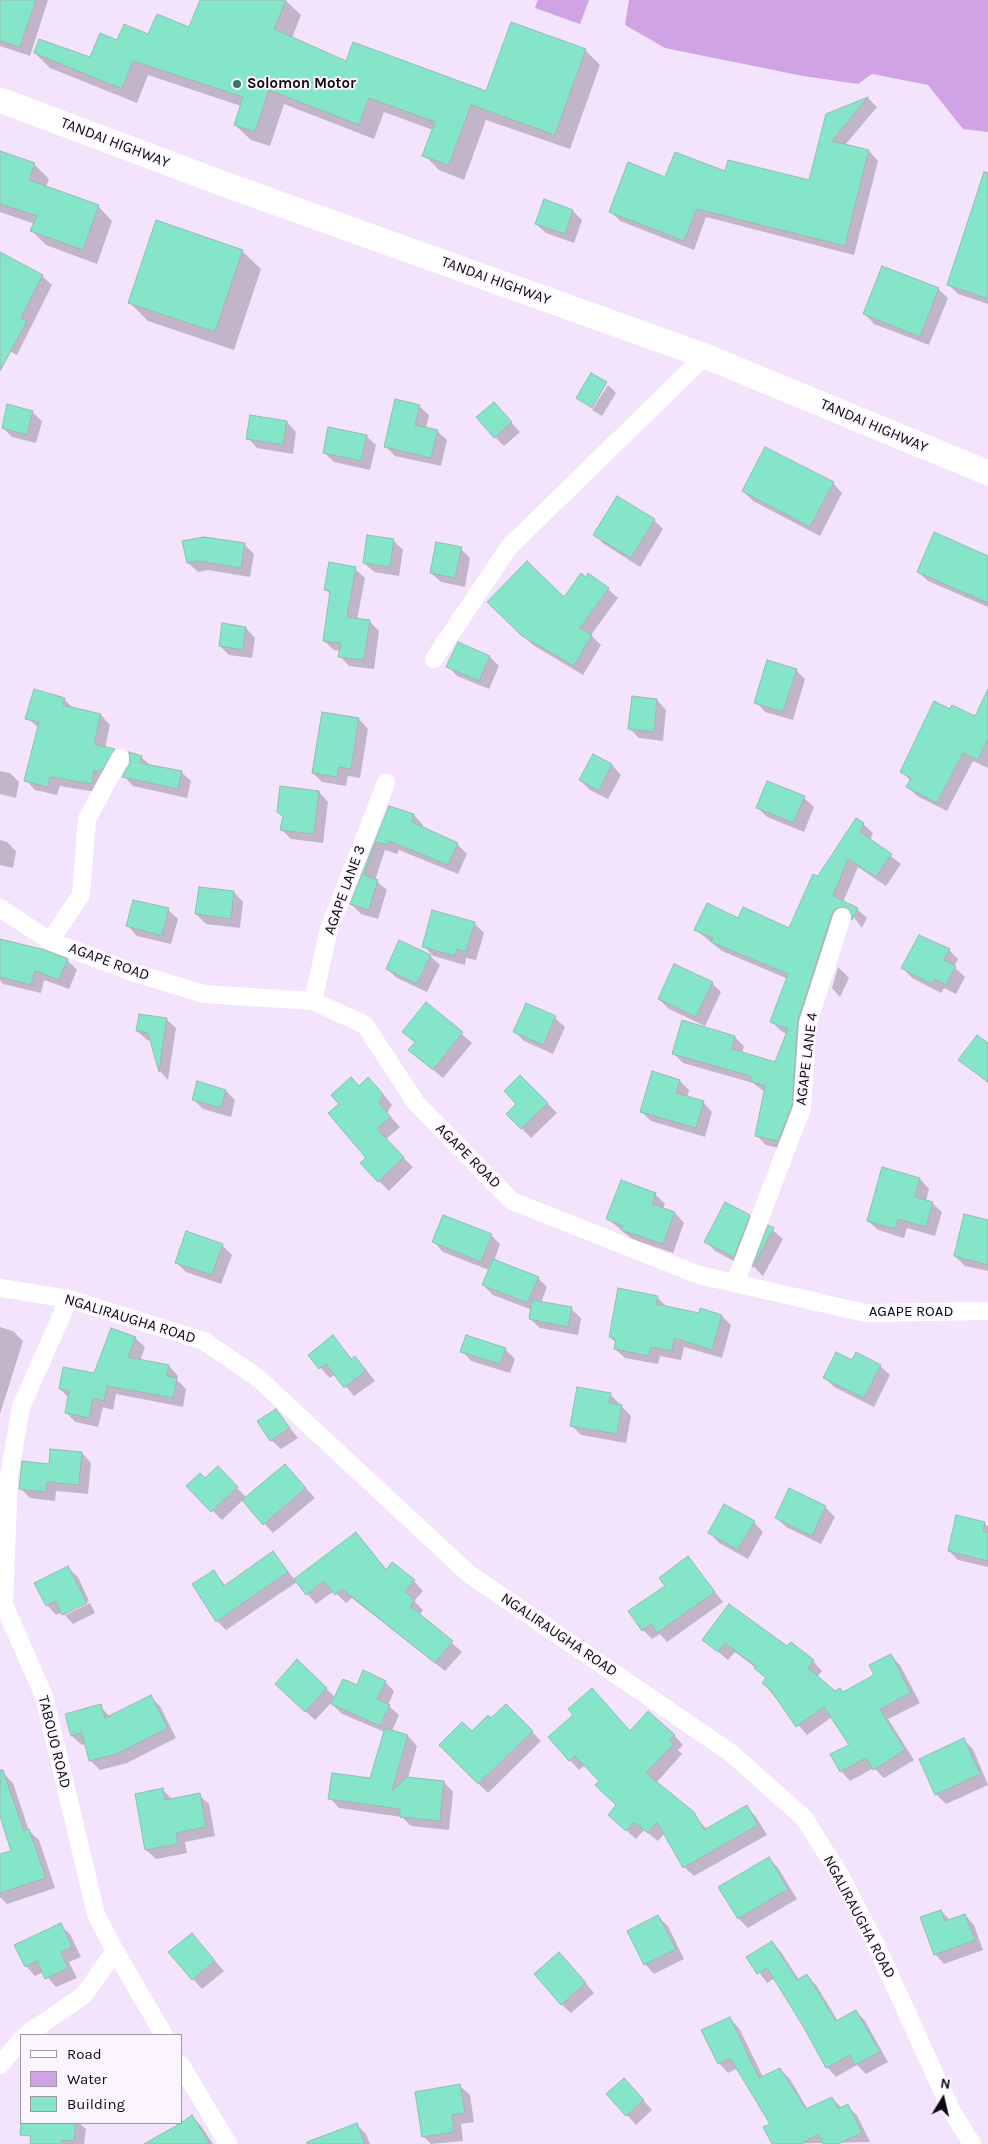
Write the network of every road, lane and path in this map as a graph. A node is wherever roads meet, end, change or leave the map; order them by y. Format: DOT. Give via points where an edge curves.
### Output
graph roads {
  1 [pos="0,100"];
  2 [pos="705,356"];
  3 [pos="988,473"];
  4 [pos="434,659"];
  5 [pos="120,758"];
  6 [pos="386,783"];
  7 [pos="0,908"];
  8 [pos="842,917"];
  9 [pos="50,940"];
  10 [pos="313,1001"];
  11 [pos="735,1283"];
  12 [pos="0,1288"];
  13 [pos="69,1299"];
  14 [pos="988,1311"];
  15 [pos="115,1951"];
  16 [pos="27,2034"];
  17 [pos="163,2034"];
  18 [pos="20,2041"];
  19 [pos="0,2064"];
  20 [pos="182,2067"];
  21 [pos="228,2144"];
  22 [pos="972,2144"];
  1 -- 2 [label="main road, TANDAI HIGHWAY"];
  2 -- 3 [label="main road, TANDAI HIGHWAY"];
  2 -- 4 [label="street" via="509,547"];
  5 -- 9 [label="street" via="87,819 81,894"];
  6 -- 10 [label="street, AGAPE LANE 3" via="329,929"];
  7 -- 9 [label="street, AGAPE ROAD"];
  8 -- 11 [label="street, AGAPE LANE 4" via="808,1023 802,1108"];
  9 -- 10 [label="street, AGAPE ROAD" via="135,973 204,994"];
  10 -- 11 [label="street, AGAPE ROAD" via="365,1025 416,1103 512,1201 699,1275"];
  11 -- 14 [label="street, AGAPE ROAD" via="865,1313"];
  12 -- 13 [label="street, NGALIRAUGHA ROAD"];
  13 -- 15 [label="street, TABOUO ROAD" via="21,1407 9,1476 4,1605 44,1696 96,1914"];
  13 -- 22 [label="street, NGALIRAUGHA ROAD" via="204,1341 258,1378 469,1574 731,1753 804,1818 840,1875 873,1939 951,2110"];
  15 -- 16 [label="street" via="84,1995"];
  15 -- 17 [label="street, TABOUO ROAD"];
  18 -- 19 [label="street"];
  20 -- 21 [label="street"];
}
